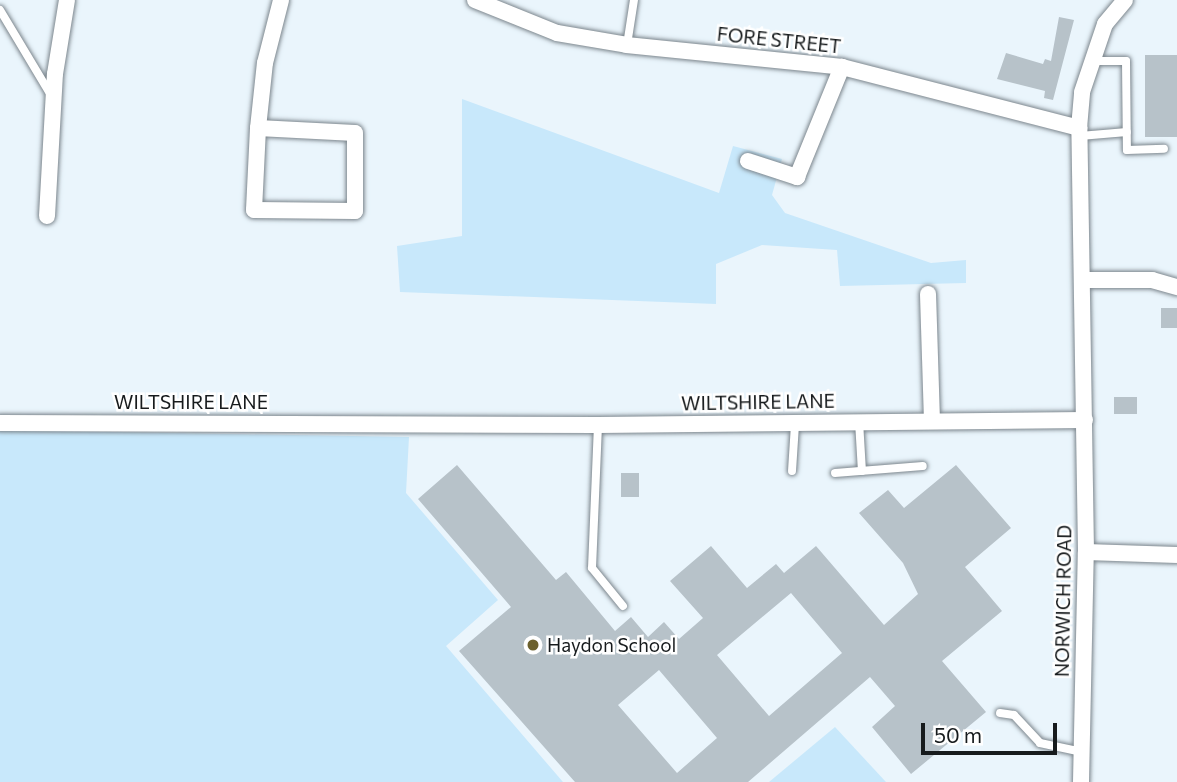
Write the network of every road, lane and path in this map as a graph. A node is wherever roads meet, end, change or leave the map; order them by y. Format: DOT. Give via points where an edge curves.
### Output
graph roads {
  1 [pos="67,0"];
  2 [pos="281,0"];
  3 [pos="634,0"];
  4 [pos="1125,0"];
  5 [pos="486,2"];
  6 [pos="0,10"];
  7 [pos="627,45"];
  8 [pos="1092,61"];
  9 [pos="842,67"];
  10 [pos="53,98"];
  11 [pos="258,128"];
  12 [pos="1079,132"];
  13 [pos="1127,132"];
  14 [pos="1164,149"];
  15 [pos="748,161"];
  16 [pos="47,216"];
  17 [pos="1082,280"];
  18 [pos="1177,287"];
  19 [pos="928,294"];
  20 [pos="932,418"];
  21 [pos="1085,420"];
  22 [pos="859,421"];
  23 [pos="0,423"];
  24 [pos="795,424"];
  25 [pos="598,425"];
  26 [pos="923,467"];
  27 [pos="792,471"];
  28 [pos="862,471"];
  29 [pos="835,472"];
  30 [pos="1086,552"];
  31 [pos="1177,555"];
  32 [pos="623,606"];
  33 [pos="1000,713"];
  34 [pos="1082,752"];
  35 [pos="1081,782"];
  1 -- 10 [label="street"];
  2 -- 11 [label="street" via="265,63"];
  3 -- 7 [label="lane"];
  4 -- 8 [label="street" via="1105,24"];
  5 -- 7 [label="street, FORE STREET" via="558,33"];
  6 -- 10 [label="lane"];
  7 -- 9 [label="street, FORE STREET"];
  8 -- 12 [label="street" via="1082,92"];
  8 -- 13 [label="lane" via="1126,61"];
  9 -- 12 [label="street, FORE STREET"];
  9 -- 15 [label="street" via="797,177"];
  10 -- 16 [label="street"];
  11 -- 11 [label="street" via="355,133 355,211 254,210"];
  12 -- 13 [label="lane"];
  12 -- 17 [label="street"];
  13 -- 14 [label="lane" via="1127,150"];
  17 -- 18 [label="street" via="1153,280"];
  17 -- 21 [label="street"];
  19 -- 20 [label="street"];
  20 -- 21 [label="street, WILTSHIRE LANE"];
  20 -- 22 [label="street, WILTSHIRE LANE"];
  21 -- 30 [label="street, NORWICH ROAD"];
  22 -- 24 [label="street, WILTSHIRE LANE"];
  22 -- 28 [label="lane"];
  23 -- 25 [label="street, WILTSHIRE LANE"];
  24 -- 25 [label="street, WILTSHIRE LANE"];
  24 -- 27 [label="lane"];
  25 -- 32 [label="lane" via="592,568"];
  26 -- 28 [label="lane"];
  28 -- 29 [label="lane"];
  30 -- 31 [label="street"];
  30 -- 34 [label="street, NORWICH ROAD"];
  33 -- 34 [label="lane" via="1014,715 1040,743"];
  34 -- 35 [label="street, NORWICH ROAD"];
}
